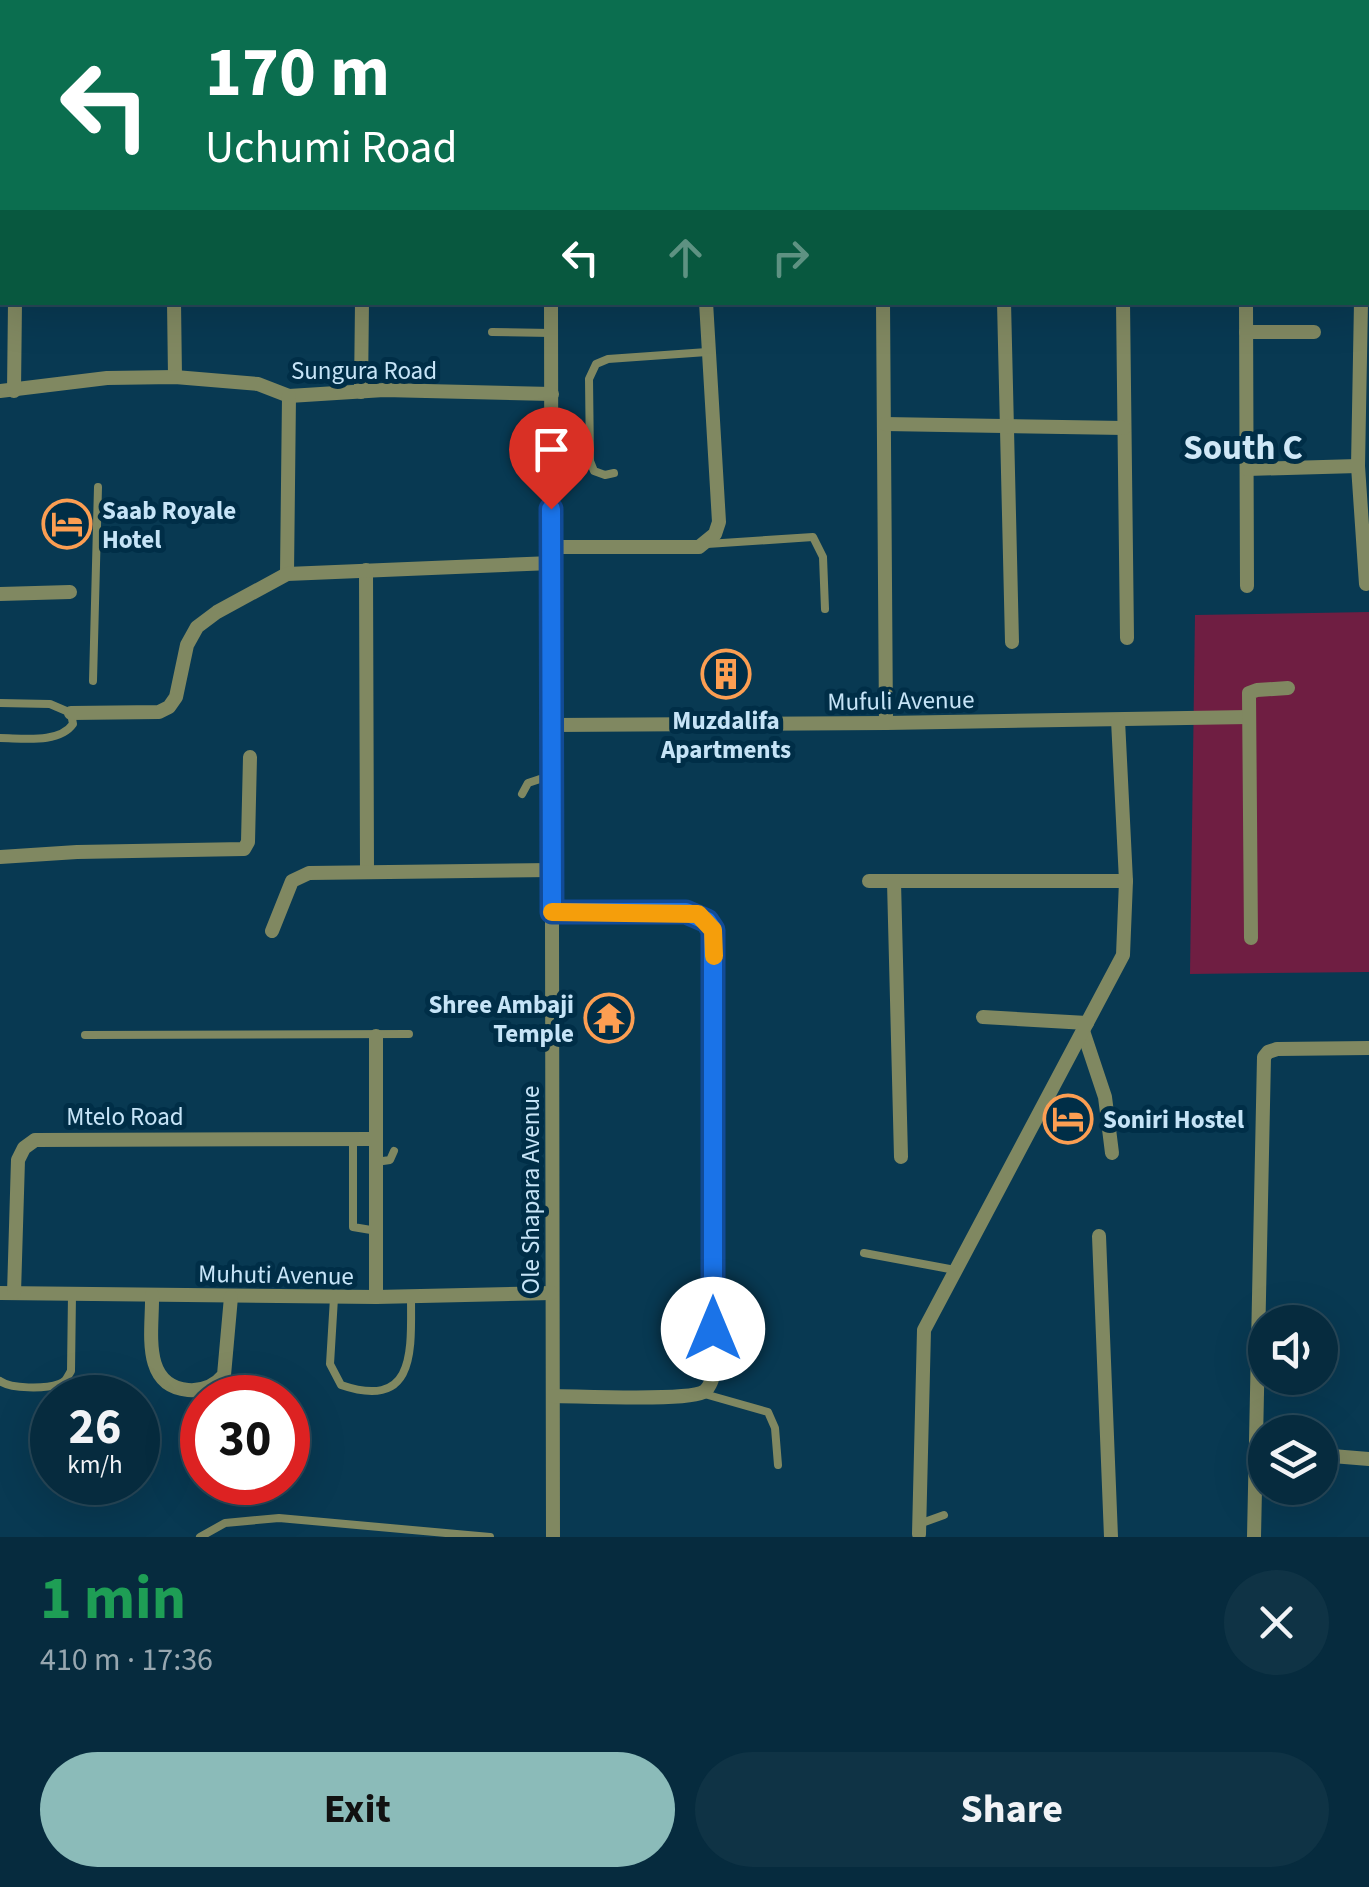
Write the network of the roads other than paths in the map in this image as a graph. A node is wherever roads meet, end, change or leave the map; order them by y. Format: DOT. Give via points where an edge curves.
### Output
graph roads {
  1 [pos="16,305"];
  2 [pos="174,305"];
  3 [pos="362,305"];
  4 [pos="552,305"];
  5 [pos="706,305"];
  6 [pos="883,305"];
  7 [pos="1004,305"];
  8 [pos="1123,305"];
  9 [pos="1246,305"];
  10 [pos="1361,305"];
  11 [pos="492,332"];
  12 [pos="1246,332"];
  13 [pos="1314,332"];
  14 [pos="551,333"];
  15 [pos="708,352"];
  16 [pos="1365,355"];
  17 [pos="175,377"];
  18 [pos="7,391"];
  19 [pos="361,392"];
  20 [pos="552,394"];
  21 [pos="289,396"];
  22 [pos="885,424"];
  23 [pos="1010,426"];
  24 [pos="1124,428"];
  25 [pos="1358,466"];
  26 [pos="1247,468"];
  27 [pos="614,474"];
  28 [pos="98,487"];
  29 [pos="706,544"];
  30 [pos="551,555"];
  31 [pos="366,570"];
  32 [pos="286,574"];
  33 [pos="1366,584"];
  34 [pos="1246,586"];
  35 [pos="70,592"];
  36 [pos="0,594"];
  37 [pos="825,609"];
  38 [pos="1127,638"];
  39 [pos="1012,642"];
  40 [pos="94,680"];
  41 [pos="1288,688"];
  42 [pos="0,703"];
  43 [pos="71,713"];
  44 [pos="1249,716"];
  45 [pos="1118,720"];
  46 [pos="886,723"];
  47 [pos="553,724"];
  48 [pos="0,738"];
  49 [pos="250,757"];
  50 [pos="552,775"];
  51 [pos="522,794"];
  52 [pos="0,857"];
  53 [pos="552,870"];
  54 [pos="367,872"];
  55 [pos="869,880"];
  56 [pos="1126,881"];
  57 [pos="894,882"];
  58 [pos="552,912"];
  59 [pos="272,931"];
  60 [pos="1251,938"];
  61 [pos="982,1017"];
  62 [pos="1085,1027"];
  63 [pos="408,1034"];
  64 [pos="85,1035"];
  65 [pos="376,1036"];
  66 [pos="1369,1048"];
  67 [pos="353,1139"];
  68 [pos="376,1139"];
  69 [pos="394,1151"];
  70 [pos="1112,1153"];
  71 [pos="901,1157"];
  72 [pos="376,1162"];
  73 [pos="377,1230"];
  74 [pos="1098,1236"];
  75 [pos="864,1253"];
  76 [pos="956,1270"];
  77 [pos="7,1293"];
  78 [pos="552,1293"];
  79 [pos="72,1294"];
  80 [pos="152,1295"];
  81 [pos="231,1296"];
  82 [pos="411,1296"];
  83 [pos="334,1297"];
  84 [pos="376,1297"];
  85 [pos="0,1381"];
  86 [pos="701,1393"];
  87 [pos="553,1396"];
  88 [pos="1260,1415"];
  89 [pos="1338,1456"];
  90 [pos="1369,1459"];
  91 [pos="778,1465"];
  92 [pos="1256,1505"];
  93 [pos="944,1515"];
  94 [pos="919,1529"];
  95 [pos="200,1537"];
  96 [pos="490,1537"];
  97 [pos="553,1537"];
  98 [pos="1111,1537"];
  99 [pos="1254,1537"];
  1 -- 18 [label="street"];
  2 -- 17 [label="street"];
  3 -- 19 [label="street"];
  4 -- 14 [label="street, Ole Shapara Avenue"];
  5 -- 15 [label="street"];
  6 -- 22 [label="street"];
  7 -- 23 [label="street"];
  8 -- 24 [label="street"];
  9 -- 12 [label="street"];
  10 -- 16 [label="street"];
  11 -- 14 [label="lane"];
  12 -- 13 [label="street"];
  12 -- 26 [label="street"];
  14 -- 20 [label="street, Ole Shapara Avenue"];
  15 -- 27 [label="lane" via="596,364 589,379 590,461 594,471"];
  15 -- 29 [label="street" via="719,522"];
  16 -- 25 [label="street"];
  17 -- 18 [label="street, Sungura Road"];
  17 -- 21 [label="street, Sungura Road" via="258,384"];
  19 -- 20 [label="street, Sungura Road"];
  19 -- 21 [label="street, Sungura Road"];
  20 -- 30 [label="street, Ole Shapara Avenue"];
  21 -- 32 [label="street"];
  22 -- 23 [label="street"];
  22 -- 46 [label="street"];
  23 -- 24 [label="street"];
  23 -- 39 [label="street"];
  24 -- 38 [label="street"];
  25 -- 26 [label="street"];
  25 -- 33 [label="street"];
  26 -- 34 [label="street"];
  28 -- 40 [label="lane"];
  29 -- 30 [label="street"];
  29 -- 37 [label="lane" via="813,537 823,557"];
  30 -- 31 [label="street"];
  30 -- 47 [label="street, Ole Shapara Avenue"];
  31 -- 32 [label="street"];
  31 -- 54 [label="street"];
  32 -- 43 [label="street" via="198,628 186,645 169,707"];
  35 -- 36 [label="street"];
  41 -- 44 [label="street" via="1252,690"];
  42 -- 43 [label="lane" via="50,704"];
  43 -- 48 [label="lane" via="68,732"];
  44 -- 45 [label="street, Mufuli Avenue"];
  44 -- 60 [label="street"];
  45 -- 46 [label="street, Mufuli Avenue"];
  45 -- 56 [label="street"];
  46 -- 47 [label="street, Mufuli Avenue"];
  47 -- 50 [label="street, Ole Shapara Avenue"];
  49 -- 52 [label="street" via="244,848"];
  50 -- 51 [label="lane" via="528,783"];
  50 -- 53 [label="street, Ole Shapara Avenue"];
  53 -- 54 [label="street"];
  53 -- 58 [label="street, Ole Shapara Avenue"];
  54 -- 59 [label="street" via="300,876"];
  55 -- 57 [label="street"];
  56 -- 57 [label="street"];
  56 -- 62 [label="street" via="1123,955"];
  57 -- 71 [label="street"];
  58 -- 78 [label="street, Ole Shapara Avenue"];
  58 -- 86 [label="street" via="686,912 713,930 715,1369"];
  61 -- 62 [label="street"];
  62 -- 70 [label="street"];
  62 -- 76 [label="street"];
  63 -- 65 [label="lane"];
  64 -- 65 [label="lane"];
  65 -- 68 [label="street"];
  66 -- 88 [label="street" via="1272,1050 1264,1057"];
  67 -- 68 [label="street, Mtelo Road"];
  67 -- 73 [label="lane" via="354,1227"];
  67 -- 77 [label="street, Mtelo Road" via="34,1140 18,1160"];
  68 -- 72 [label="street"];
  69 -- 72 [label="lane" via="390,1160"];
  72 -- 73 [label="street"];
  73 -- 84 [label="street"];
  74 -- 98 [label="street"];
  75 -- 76 [label="lane"];
  76 -- 94 [label="street" via="922,1340"];
  77 -- 79 [label="street, Muhuti Avenue"];
  78 -- 82 [label="street, Muhuti Avenue"];
  78 -- 87 [label="street, Ole Shapara Avenue"];
  79 -- 80 [label="street, Muhuti Avenue"];
  79 -- 85 [label="lane" via="66,1379 8,1386"];
  80 -- 81 [label="street, Muhuti Avenue"];
  80 -- 81 [label="street" via="152,1359 163,1380 188,1390 224,1375"];
  81 -- 83 [label="street, Muhuti Avenue"];
  82 -- 83 [label="lane" via="408,1367 397,1384 379,1391 341,1385 331,1372"];
  82 -- 84 [label="street, Muhuti Avenue"];
  83 -- 84 [label="street, Muhuti Avenue"];
  86 -- 87 [label="street"];
  86 -- 91 [label="lane" via="768,1412"];
  87 -- 97 [label="street, Ole Shapara Avenue"];
  89 -- 90 [label="street"];
  92 -- 99 [label="street"];
  93 -- 94 [label="lane"];
  95 -- 96 [label="lane" via="226,1523 279,1518"];
}
